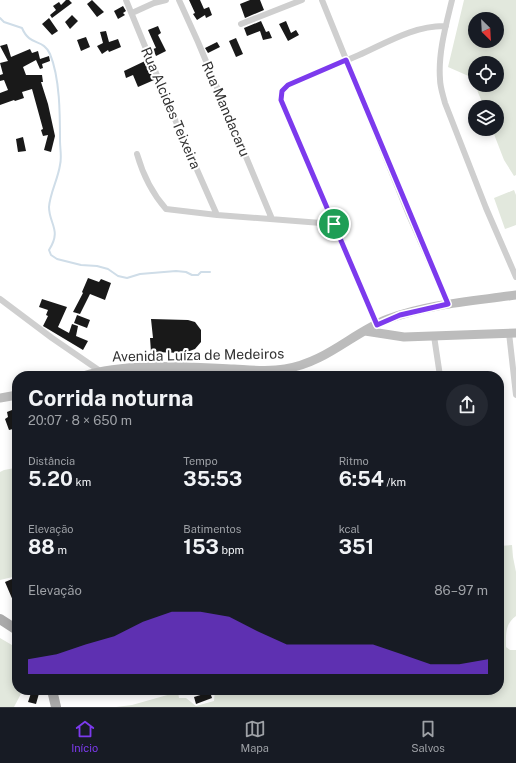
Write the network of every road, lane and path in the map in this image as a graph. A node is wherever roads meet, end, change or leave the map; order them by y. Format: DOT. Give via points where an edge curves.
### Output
graph roads {
  1 [pos="126,0"];
  2 [pos="166,0"];
  3 [pos="178,0"];
  4 [pos="302,0"];
  5 [pos="322,0"];
  6 [pos="452,0"];
  7 [pos="132,13"];
  8 [pos="241,24"];
  9 [pos="446,26"];
  10 [pos="346,60"];
  11 [pos="137,154"];
  12 [pos="217,215"];
  13 [pos="272,219"];
  14 [pos="334,224"];
  15 [pos="516,277"];
  16 [pos="516,295"];
  17 [pos="0,298"];
  18 [pos="448,304"];
  19 [pos="377,325"];
  20 [pos="365,331"];
  21 [pos="512,333"];
  22 [pos="434,336"];
  23 [pos="103,371"];
  24 [pos="121,371"];
  25 [pos="279,371"];
  26 [pos="288,371"];
  27 [pos="439,371"];
  28 [pos="516,394"];
  29 [pos="12,396"];
  30 [pos="0,398"];
  31 [pos="0,619"];
  32 [pos="12,626"];
  33 [pos="53,695"];
  34 [pos="56,707"];
  1 -- 7 [label="street, Rua Alcides Teixeira"];
  2 -- 7 [label="street"];
  3 -- 13 [label="street, Rua Mandacaru"];
  4 -- 8 [label="street"];
  5 -- 10 [label="street"];
  6 -- 9 [label="street"];
  7 -- 12 [label="street, Rua Alcides Teixeira"];
  9 -- 10 [label="street" via="414,31"];
  9 -- 15 [label="street" via="440,66 445,103"];
  10 -- 14 [label="street" via="288,85 282,91 281,100"];
  10 -- 18 [label="street"];
  11 -- 12 [label="street" via="149,186 166,209"];
  12 -- 13 [label="street"];
  13 -- 14 [label="street"];
  14 -- 19 [label="street"];
  16 -- 18 [label="street, Avenida Luíza de Medeiros"];
  17 -- 23 [label="street" via="52,338"];
  18 -- 19 [label="street, Avenida Luíza de Medeiros" via="400,315"];
  19 -- 20 [label="street, Avenida Luíza de Medeiros"];
  20 -- 22 [label="street" via="404,337"];
  20 -- 26 [label="street, Avenida Luíza de Medeiros" via="322,356"];
  21 -- 22 [label="street"];
  21 -- 28 [label="street"];
  22 -- 27 [label="street"];
  24 -- 25 [label="street, Avenida Luíza de Medeiros" via="183,367"];
  29 -- 30 [label="street"];
  31 -- 32 [label="main road"];
  33 -- 34 [label="main road"];
}
